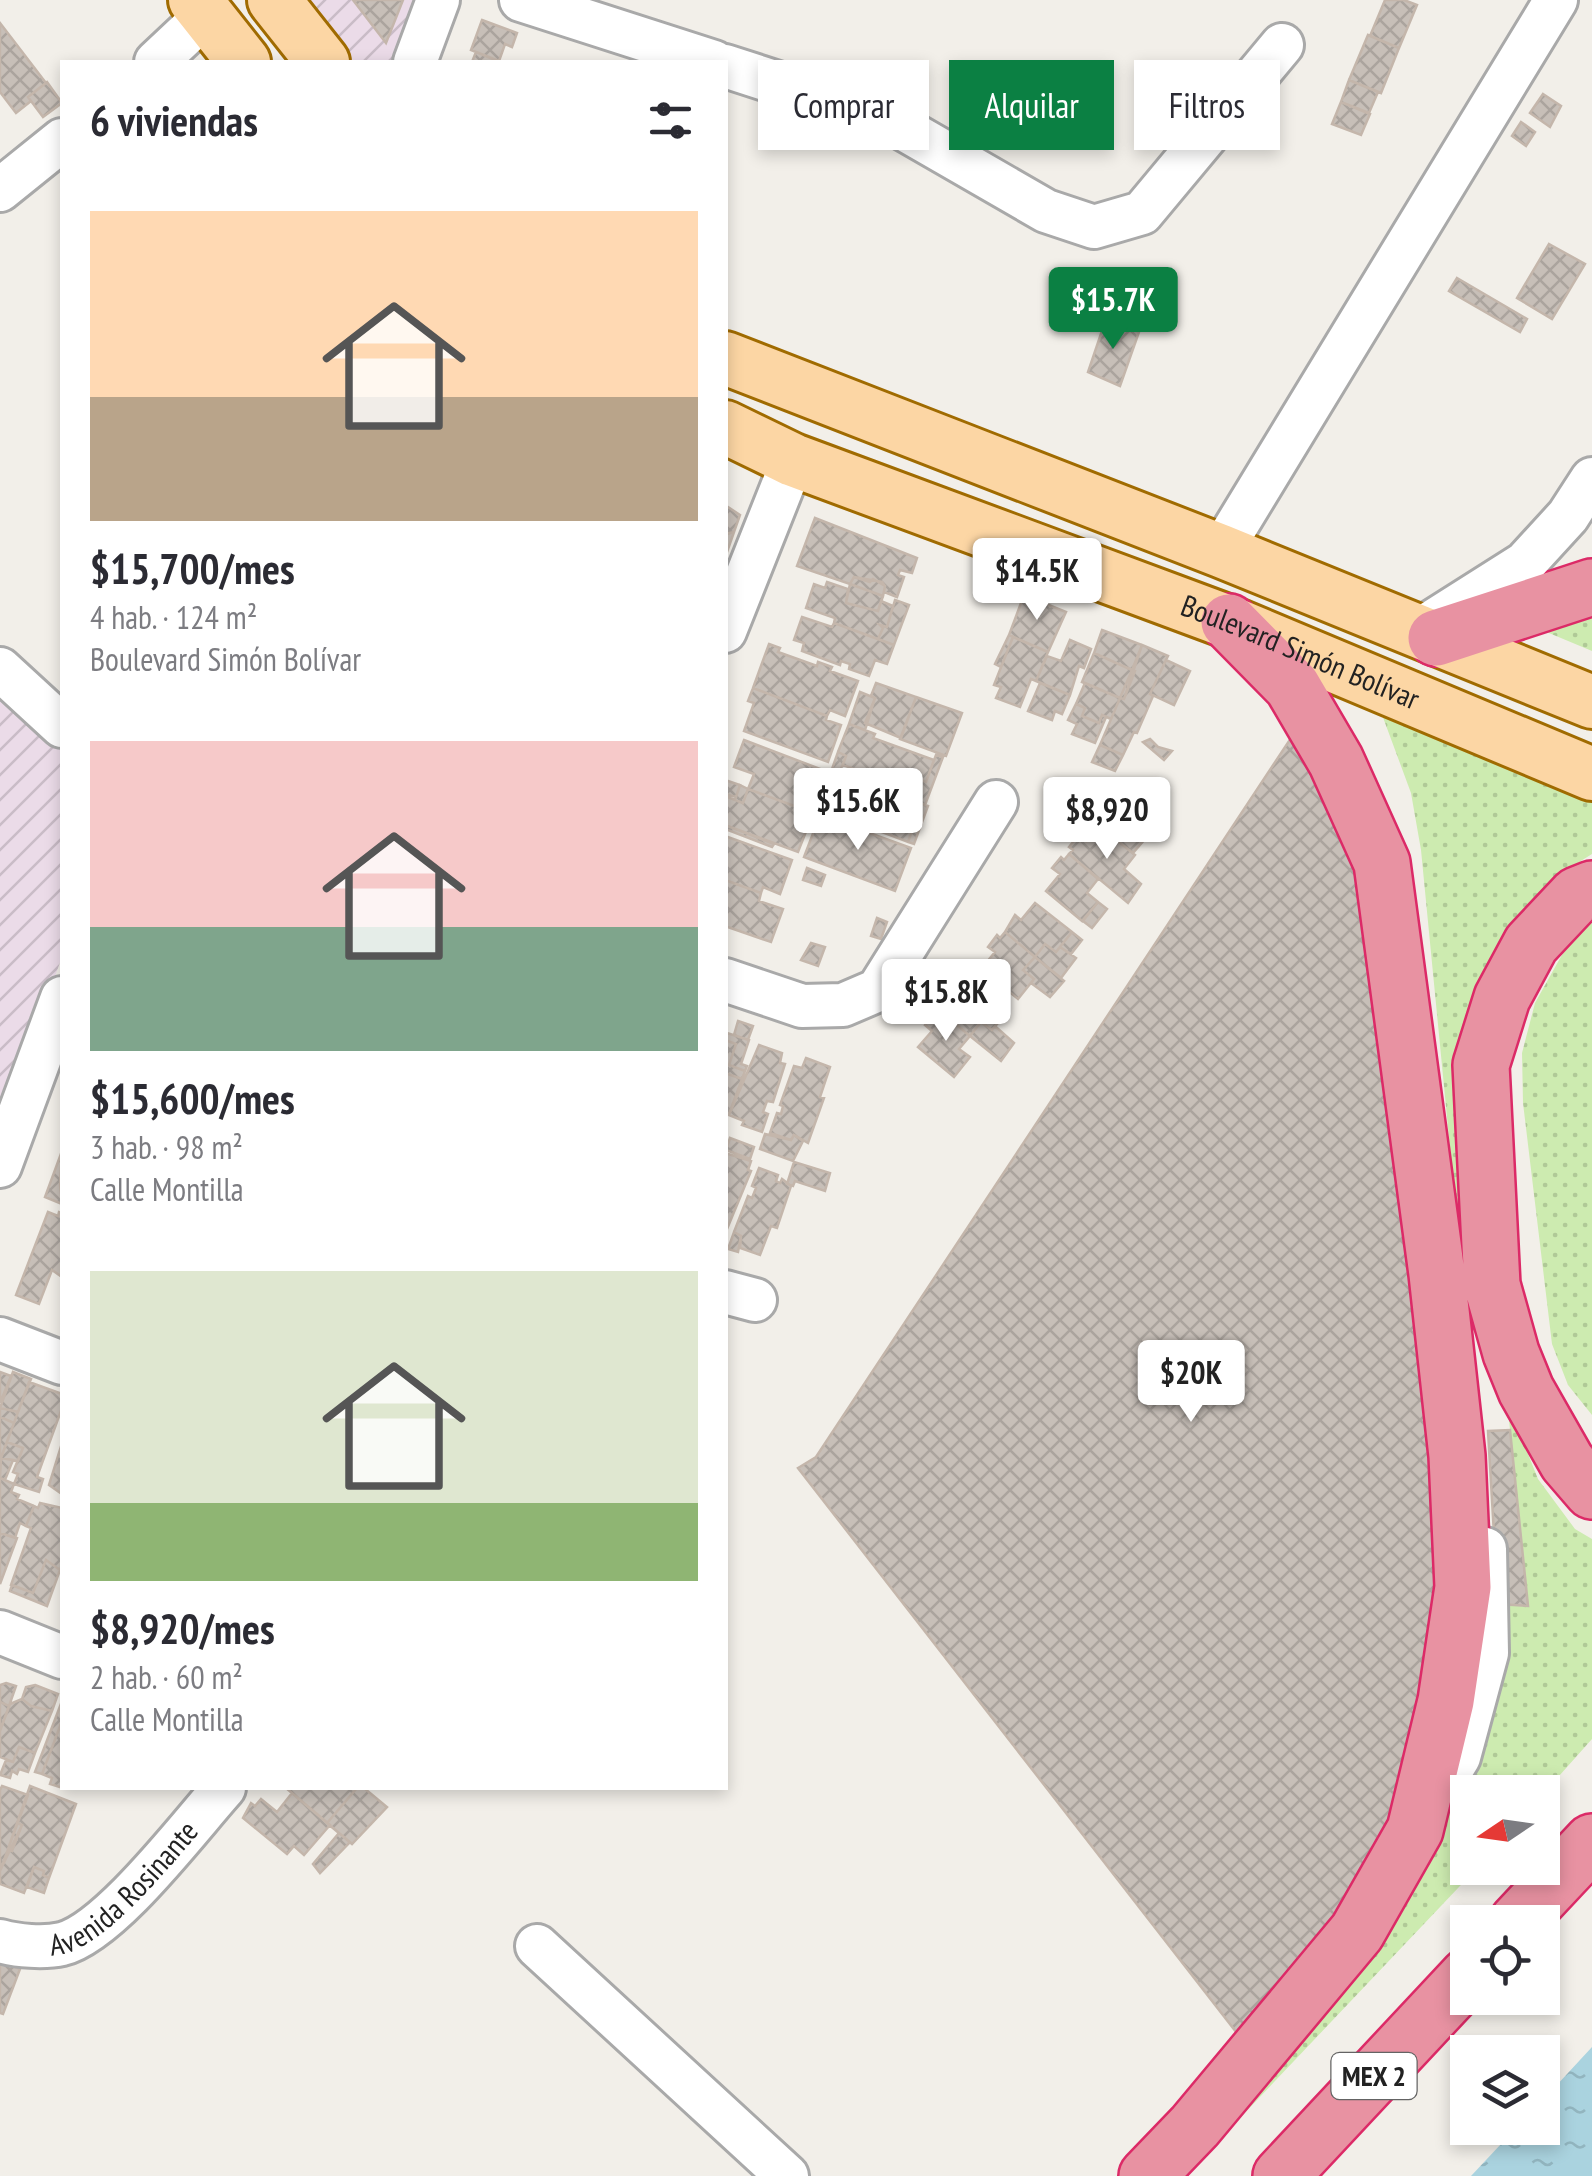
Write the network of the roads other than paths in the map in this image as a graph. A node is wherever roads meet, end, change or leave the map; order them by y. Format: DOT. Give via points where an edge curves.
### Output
graph roads {
  1 [pos="274,0"];
  2 [pos="438,0"];
  3 [pos="521,0"];
  4 [pos="1556,0"];
  5 [pos="201,8"];
  6 [pos="1282,45"];
  7 [pos="158,60"];
  8 [pos="242,60"];
  9 [pos="321,60"];
  10 [pos="416,60"];
  11 [pos="708,60"];
  12 [pos="728,67"];
  13 [pos="60,142"];
  14 [pos="0,190"];
  15 [pos="728,359"];
  16 [pos="728,428"];
  17 [pos="793,460"];
  18 [pos="1592,479"];
  19 [pos="1220,550"];
  20 [pos="1592,586"];
  21 [pos="1229,622"];
  22 [pos="728,623"];
  23 [pos="1428,634"];
  24 [pos="0,669"];
  25 [pos="1592,702"];
  26 [pos="60,724"];
  27 [pos="1592,774"];
  28 [pos="996,802"];
  29 [pos="1592,889"];
  30 [pos="728,981"];
  31 [pos="60,1009"];
  32 [pos="50,1066"];
  33 [pos="0,1166"];
  34 [pos="0,1339"];
  35 [pos="1511,1352"];
  36 [pos="60,1361"];
  37 [pos="1592,1490"];
  38 [pos="1592,1521"];
  39 [pos="0,1632"];
  40 [pos="60,1656"];
  41 [pos="222,1790"];
  42 [pos="1592,1842"];
  43 [pos="1533,1905"];
  44 [pos="0,1940"];
  45 [pos="537,1946"];
  46 [pos="1450,1995"];
  47 [pos="787,2176"];
  48 [pos="1148,2176"];
  49 [pos="1281,2176"];
  1 -- 9 [label="main road"];
  2 -- 10 [label="street"];
  3 -- 11 [label="street"];
  4 -- 19 [label="street"];
  5 -- 7 [label="street"];
  5 -- 8 [label="main road"];
  6 -- 12 [label="street" via="1142,213 1094,226 1046,211 882,117"];
  13 -- 14 [label="street"];
  15 -- 19 [label="main road"];
  16 -- 17 [label="main road, Boulevard Simón Bolívar"];
  17 -- 21 [label="main road, Boulevard Simón Bolívar"];
  17 -- 22 [label="street"];
  18 -- 23 [label="street" via="1525,563"];
  19 -- 23 [label="main road"];
  20 -- 23 [label="highway"];
  21 -- 27 [label="main road, Boulevard Simón Bolívar"];
  21 -- 48 [label="highway" via="1292,686 1336,761 1382,863 1458,1456 1463,1587 1446,1701 1414,1830 1357,1932"];
  23 -- 25 [label="main road"];
  24 -- 26 [label="street"];
  28 -- 30 [label="street" via="878,990 842,1005 802,1006"];
  29 -- 35 [label="highway" via="1531,944 1502,998 1481,1065 1492,1285"];
  31 -- 32 [label="street"];
  32 -- 33 [label="street"];
  34 -- 36 [label="street"];
  35 -- 37 [label="highway" via="1567,1462"];
  35 -- 38 [label="street" via="1537,1441 1568,1498"];
  39 -- 40 [label="street"];
  41 -- 44 [label="street, Avenida Rosinante" via="112,1914 63,1944"];
  42 -- 43 [label="highway"];
  45 -- 47 [label="street"];
  46 -- 49 [label="highway, MEX 2"];
}
